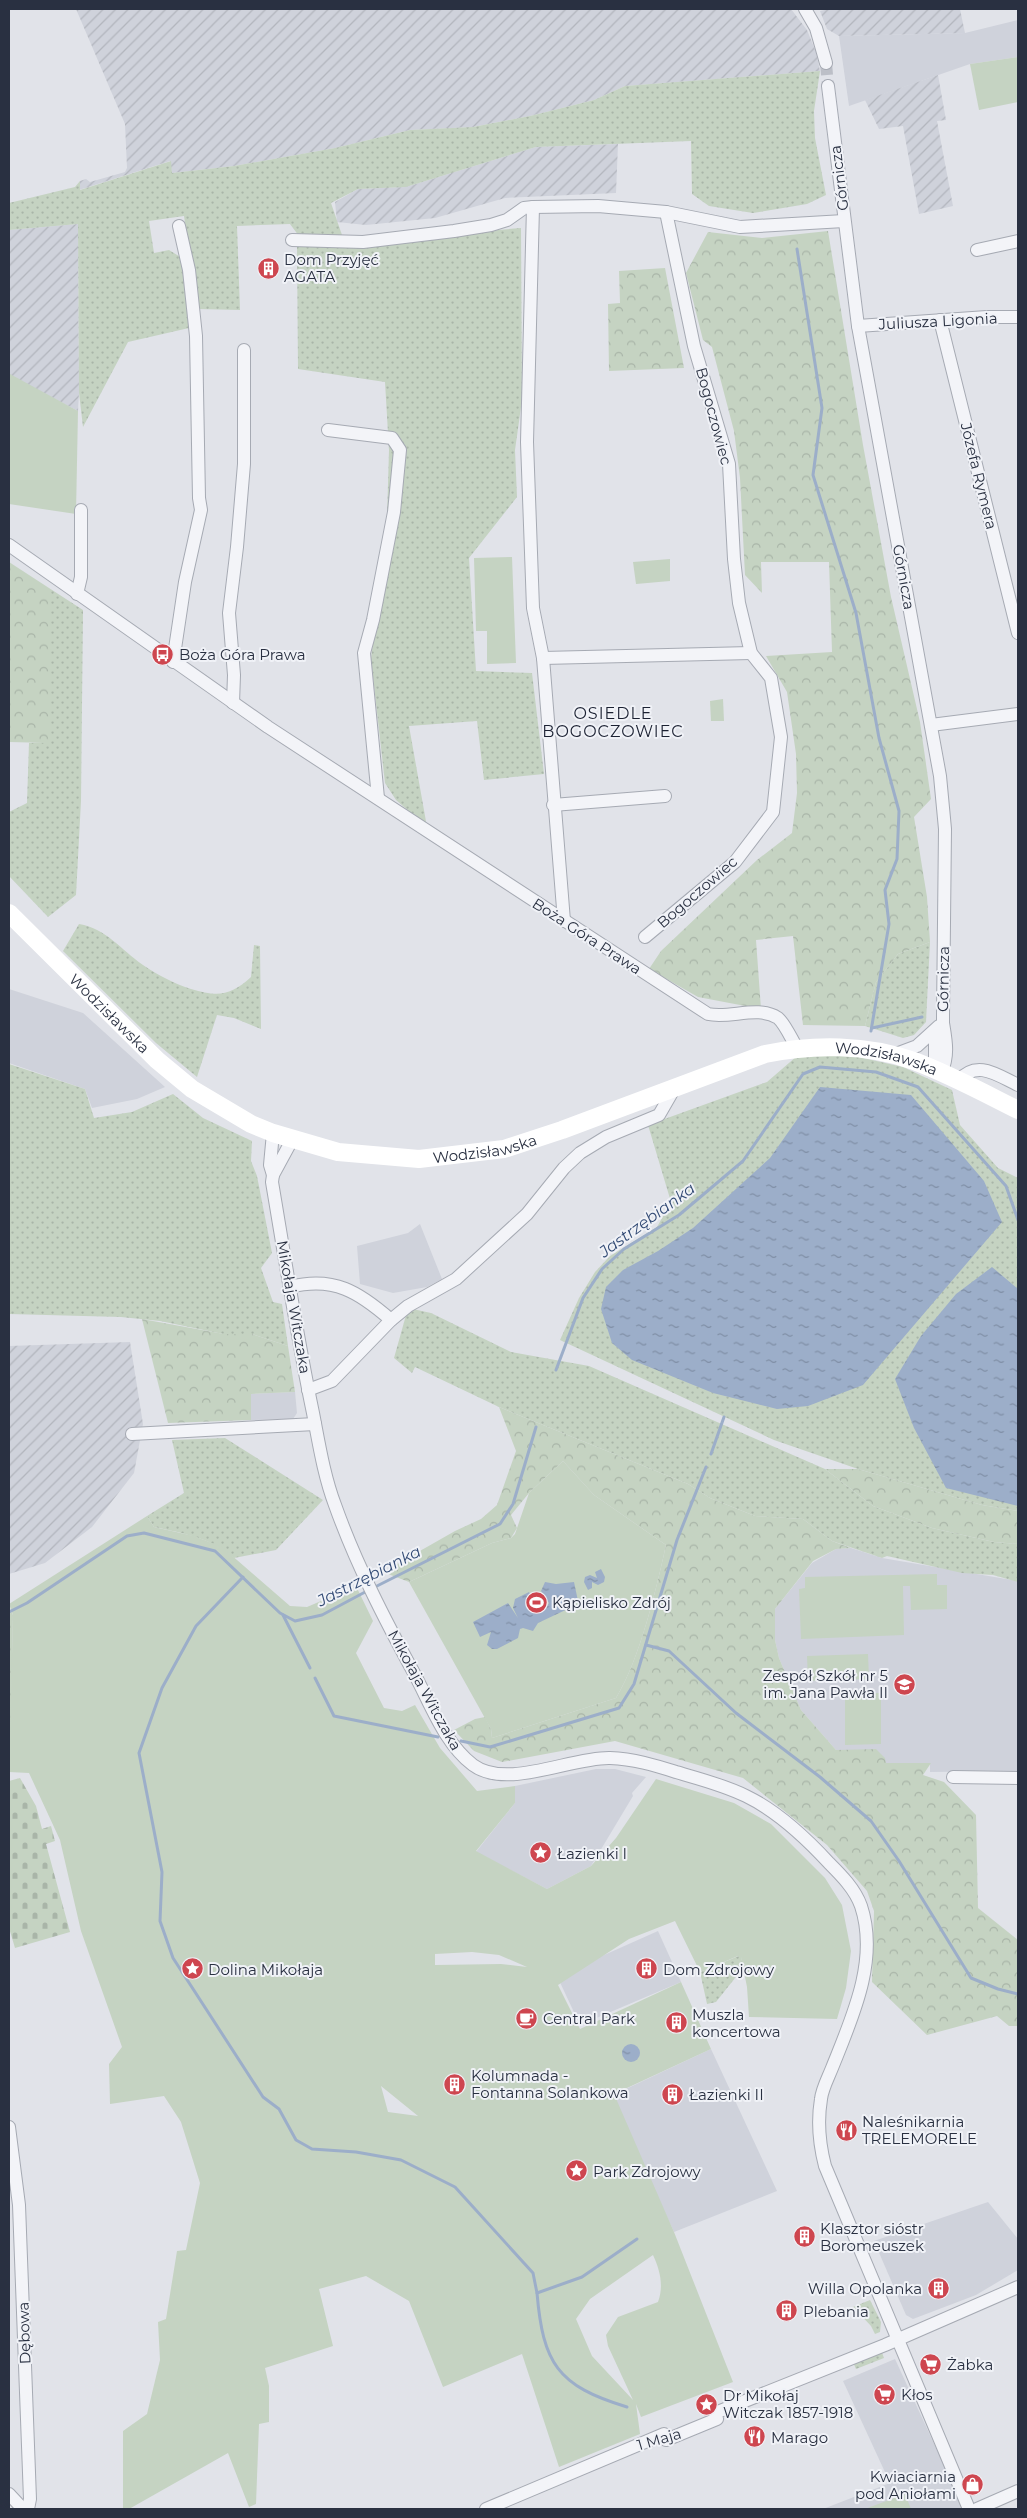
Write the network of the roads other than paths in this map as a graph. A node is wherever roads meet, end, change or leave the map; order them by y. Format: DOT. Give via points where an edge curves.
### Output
graph roads {
  1 [pos="805,9"];
  2 [pos="826,63"];
  3 [pos="828,86"];
  4 [pos="528,208"];
  5 [pos="666,212"];
  6 [pos="844,221"];
  7 [pos="179,226"];
  8 [pos="292,240"];
  9 [pos="1018,241"];
  10 [pos="977,250"];
  11 [pos="1018,317"];
  12 [pos="940,320"];
  13 [pos="858,326"];
  14 [pos="244,350"];
  15 [pos="328,430"];
  16 [pos="81,510"];
  17 [pos="9,546"];
  18 [pos="77,594"];
  19 [pos="1018,633"];
  20 [pos="751,653"];
  21 [pos="543,658"];
  22 [pos="173,662"];
  23 [pos="233,703"];
  24 [pos="1018,714"];
  25 [pos="931,725"];
  26 [pos="666,796"];
  27 [pos="378,798"];
  28 [pos="553,805"];
  29 [pos="9,913"];
  30 [pos="564,921"];
  31 [pos="645,937"];
  32 [pos="943,1023"];
  33 [pos="797,1048"];
  34 [pos="892,1055"];
  35 [pos="938,1071"];
  36 [pos="958,1081"];
  37 [pos="1018,1085"];
  38 [pos="674,1088"];
  39 [pos="1018,1110"];
  40 [pos="273,1133"];
  41 [pos="292,1140"];
  42 [pos="273,1175"];
  43 [pos="290,1287"];
  44 [pos="391,1320"];
  45 [pos="308,1390"];
  46 [pos="315,1424"];
  47 [pos="132,1434"];
  48 [pos="953,1777"];
  49 [pos="1018,1778"];
  50 [pos="9,2127"];
  51 [pos="1018,2287"];
  52 [pos="899,2338"];
  53 [pos="1018,2491"];
  54 [pos="9,2494"];
  55 [pos="23,2509"];
  56 [pos="28,2509"];
  57 [pos="486,2509"];
  58 [pos="969,2509"];
  59 [pos="977,2509"];
  1 -- 2 [label="street" via="816,28"];
  3 -- 6 [label="street, Górnicza"];
  4 -- 5 [label="street" via="598,206"];
  4 -- 8 [label="street" via="491,225 454,231 363,242"];
  4 -- 21 [label="street" via="526,442 533,608"];
  5 -- 6 [label="street" via="740,227"];
  5 -- 20 [label="street, Bogoczowiec" via="694,346 729,464 739,603"];
  6 -- 13 [label="street, Górnicza"];
  7 -- 22 [label="street" via="189,270 196,336 201,510 185,582"];
  9 -- 10 [label="street"];
  11 -- 12 [label="street, Juliusza Ligonia"];
  12 -- 13 [label="street, Juliusza Ligonia"];
  12 -- 19 [label="street, Józefa Rymera"];
  13 -- 25 [label="street, Górnicza"];
  14 -- 23 [label="street" via="244,464 229,613"];
  15 -- 27 [label="street" via="392,438 400,450 394,512 364,653"];
  16 -- 18 [label="street" via="81,577"];
  17 -- 18 [label="street, Boża Góra Prawa"];
  18 -- 22 [label="street, Boża Góra Prawa"];
  20 -- 21 [label="street"];
  20 -- 31 [label="street, Bogoczowiec" via="771,678 782,737 774,812 735,862"];
  21 -- 28 [label="street"];
  22 -- 23 [label="street, Boża Góra Prawa"];
  23 -- 27 [label="street, Boża Góra Prawa"];
  24 -- 25 [label="street"];
  25 -- 32 [label="street, Górnicza" via="945,829"];
  26 -- 28 [label="street"];
  27 -- 30 [label="street, Boża Góra Prawa"];
  28 -- 30 [label="street"];
  29 -- 40 [label="main road, Wodzisławska" via="156,1060 192,1089 251,1124"];
  30 -- 33 [label="street, Boża Góra Prawa" via="708,1014 720,1017 759,1013 778,1019"];
  32 -- 34 [label="street" via="917,1046"];
  32 -- 35 [label="street, Górnicza" via="935,1039"];
  33 -- 34 [label="main road, Wodzisławska" via="852,1048"];
  33 -- 38 [label="main road, Wodzisławska" via="765,1054"];
  34 -- 35 [label="main road, Wodzisławska"];
  35 -- 36 [label="main road, Wodzisławska"];
  36 -- 37 [label="street" via="965,1073 977,1069"];
  36 -- 39 [label="main road, Wodzisławska"];
  38 -- 41 [label="main road, Wodzisławska" via="562,1130 486,1152 419,1159 396,1158 338,1152"];
  38 -- 44 [label="street" via="660,1115 606,1137 580,1153 527,1214 456,1278 408,1306"];
  40 -- 41 [label="main road, Wodzisławska"];
  40 -- 42 [label="street, Mikołaja Witczaka" via="270,1164"];
  41 -- 42 [label="street"];
  42 -- 43 [label="street, Mikołaja Witczaka"];
  43 -- 44 [label="street" via="324,1284 348,1289"];
  43 -- 45 [label="street, Mikołaja Witczaka"];
  44 -- 45 [label="street" via="332,1381"];
  45 -- 46 [label="street, Mikołaja Witczaka"];
  46 -- 47 [label="street"];
  46 -- 52 [label="street, Mikołaja Witczaka" via="334,1504 367,1580 449,1738 464,1757 482,1771 503,1774 612,1758 649,1763 709,1781 758,1803 812,1846 845,1879 860,1904 867,1937 866,1966 857,2001 821,2096 820,2145 828,2174"];
  48 -- 49 [label="street"];
  50 -- 56 [label="street, Dębowa" via="19,2205"];
  51 -- 52 [label="street, 1 Maja"];
  52 -- 57 [label="street, 1 Maja" via="715,2413 717,2419 666,2440 664,2434"];
  52 -- 58 [label="street, Mikołaja Witczaka"];
  53 -- 59 [label="street"];
  54 -- 55 [label="street"];
}
